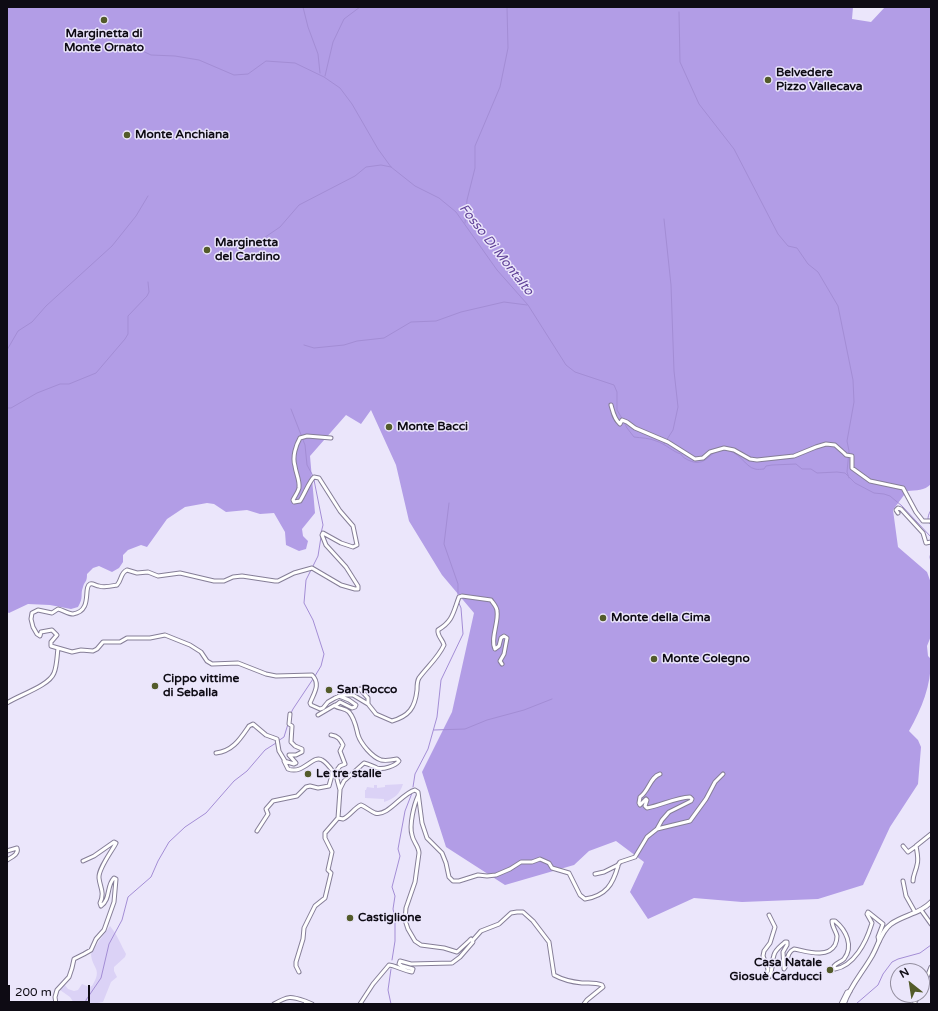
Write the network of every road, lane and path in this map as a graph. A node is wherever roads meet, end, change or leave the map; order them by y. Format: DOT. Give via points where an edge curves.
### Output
graph roads {
  1 [pos="611,405"];
  2 [pos="331,438"];
  3 [pos="898,513"];
  4 [pos="930,521"];
  5 [pos="931,542"];
  6 [pos="58,648"];
  7 [pos="502,664"];
  8 [pos="360,689"];
  9 [pos="339,696"];
  10 [pos="7,703"];
  11 [pos="368,704"];
  12 [pos="336,705"];
  13 [pos="290,714"];
  14 [pos="318,715"];
  15 [pos="330,735"];
  16 [pos="216,753"];
  17 [pos="285,761"];
  18 [pos="332,772"];
  19 [pos="660,774"];
  20 [pos="723,774"];
  21 [pos="337,777"];
  22 [pos="340,790"];
  23 [pos="418,795"];
  24 [pos="338,818"];
  25 [pos="657,829"];
  26 [pos="257,831"];
  27 [pos="931,834"];
  28 [pos="903,846"];
  29 [pos="915,848"];
  30 [pos="7,851"];
  31 [pos="7,860"];
  32 [pos="83,861"];
  33 [pos="618,865"];
  34 [pos="596,874"];
  35 [pos="903,881"];
  36 [pos="912,881"];
  37 [pos="931,902"];
  38 [pos="921,910"];
  39 [pos="915,912"];
  40 [pos="769,915"];
  41 [pos="931,924"];
  42 [pos="473,940"];
  43 [pos="879,941"];
  44 [pos="299,972"];
  45 [pos="850,991"];
  46 [pos="306,1003"];
  47 [pos="56,1004"];
  48 [pos="274,1004"];
  49 [pos="312,1004"];
  50 [pos="360,1004"];
  51 [pos="584,1004"];
  52 [pos="841,1004"];
  53 [pos="844,1004"];
  1 -- 4 [label="street" via="616,421 620,424 623,420 634,428 668,442 695,459 704,458 710,452 724,448 757,460 794,456 816,446 832,444 846,455 852,456 852,468 870,482 903,488 918,514 924,521"];
  2 -- 6 [label="street" via="300,438 294,458 299,490 293,500 300,501 310,479 314,477 319,478 325,485 340,511 353,526 357,545 353,548 326,534 322,535 328,547 346,567 358,589 341,585 312,568 278,581 242,576 214,581 180,573 158,576 148,572 137,573 127,570 117,585 89,585 87,602 76,613 58,609 52,613 38,610 32,612 30,619 37,634 40,636 41,632 52,630 57,635 51,646"];
  3 -- 5 [label="street" via="896,510 901,509 923,534 926,543"];
  6 -- 9 [label="street" via="72,652 93,651 103,642 165,635 190,645 212,664 238,663 276,676 312,675 317,685 310,703 316,707 323,708"];
  6 -- 10 [label="street" via="54,674 35,689"];
  7 -- 11 [label="street" via="500,661 504,654 506,638 501,638 499,646 495,648 493,644 497,609 491,600 462,596 459,597 448,623 438,630 444,646 417,681 416,696 411,710 392,721 376,714"];
  8 -- 11 [label="street" via="368,698"];
  9 -- 11 [label="street" via="353,695"];
  9 -- 12 [label="street" via="356,706 352,708 340,702"];
  12 -- 14 [label="street"];
  12 -- 22 [label="street" via="337,708 348,710 360,740 368,750 380,760 399,761 396,765 380,769 364,763 344,781"];
  13 -- 17 [label="street" via="291,742 302,752 289,755 296,763"];
  15 -- 21 [label="street" via="338,737 342,745 340,751 345,764 337,768"];
  16 -- 17 [label="street" via="230,748 253,724 266,736 277,739 278,751"];
  17 -- 18 [label="street" via="288,769 296,770 318,759"];
  18 -- 21 [label="street"];
  18 -- 26 [label="street" via="329,786 310,786 297,796 273,801 266,809 268,814"];
  19 -- 25 [label="street" via="654,777 645,794 640,797 640,805 646,799 647,808 687,797 692,801 670,812"];
  20 -- 25 [label="street" via="690,821"];
  21 -- 22 [label="street"];
  22 -- 24 [label="street"];
  23 -- 24 [label="street" via="415,790 411,791 385,812 376,813 361,805 347,818"];
  23 -- 33 [label="street" via="427,838 442,853 449,877 453,880 478,875 496,875 521,862 540,859 549,863 552,868 569,873 580,895 585,899 606,890 616,874"];
  23 -- 42 [label="street" via="411,824 412,836 419,853 415,882 406,908 405,920 408,929 421,946 444,948 455,952"];
  24 -- 44 [label="street" via="325,834 332,852 328,870 331,873 325,898 315,906 304,928 296,962"];
  25 -- 33 [label="street" via="648,836 635,857"];
  27 -- 29 [label="street"];
  28 -- 29 [label="street" via="908,852"];
  29 -- 36 [label="street" via="918,862"];
  30 -- 31 [label="street" via="15,848 18,850"];
  32 -- 47 [label="street" via="116,843 99,877 102,887 101,906 107,899 110,882 116,879 114,902 104,930 91,950 74,959 69,977 57,990"];
  33 -- 34 [label="street"];
  35 -- 39 [label="street" via="906,896"];
  37 -- 38 [label="street"];
  38 -- 39 [label="street"];
  38 -- 41 [label="street"];
  39 -- 43 [label="street" via="890,925"];
  40 -- 43 [label="street" via="775,927 763,956 768,969 766,978 769,978 772,970 775,952 785,942 787,945 783,952 784,969 791,950 823,954 833,948 837,936 832,921 841,926 849,944 848,953 843,960 835,964 835,969 857,954 871,926 868,912 882,924"];
  42 -- 50 [label="street" via="452,963 411,964 400,961 402,966 413,969 412,972 388,965"];
  42 -- 51 [label="street" via="481,931 499,924 511,913 523,912 549,942 554,975 568,981 602,984 603,987"];
  43 -- 45 [label="street"];
  45 -- 52 [label="street"];
  45 -- 53 [label="street"];
  46 -- 48 [label="street" via="294,997 287,997"];
  46 -- 49 [label="street"];
}
